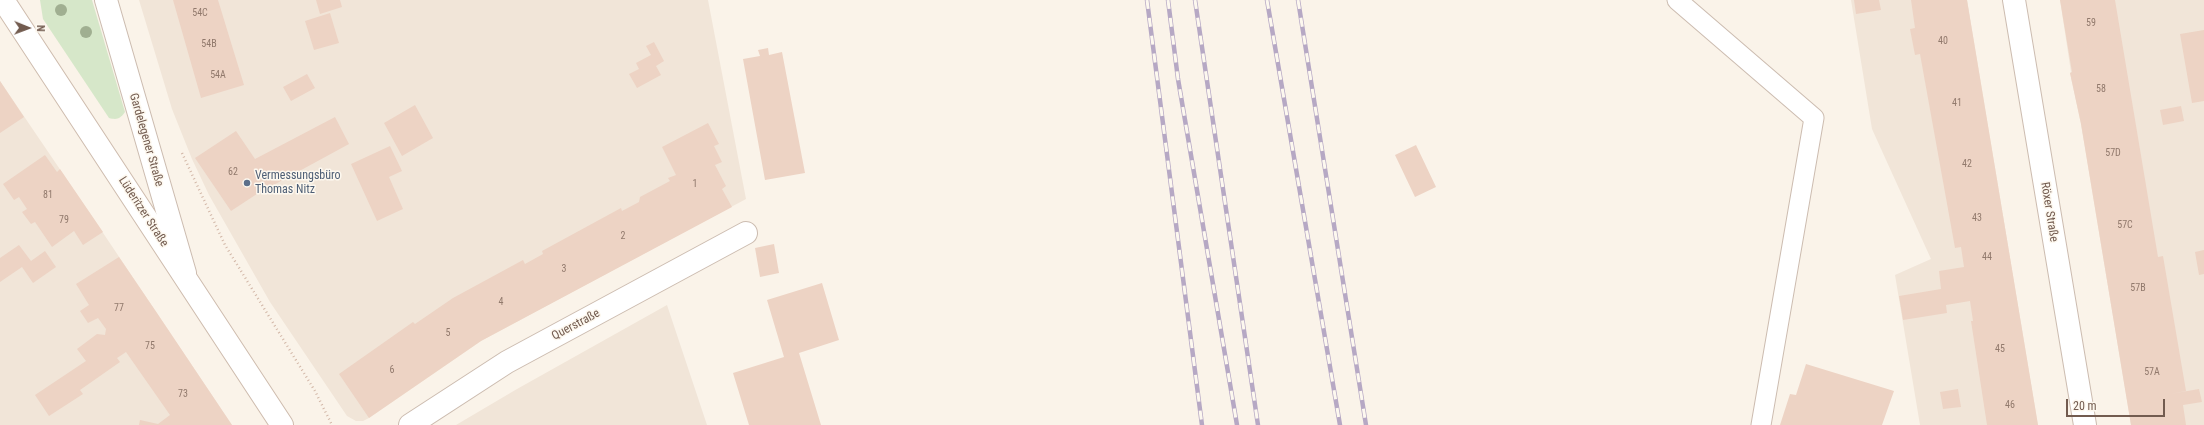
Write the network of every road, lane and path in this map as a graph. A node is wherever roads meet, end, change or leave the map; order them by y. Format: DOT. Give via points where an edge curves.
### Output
graph roads {
  1 [pos="3,0"];
  2 [pos="106,0"];
  3 [pos="1678,0"];
  4 [pos="2014,0"];
  5 [pos="180,149"];
  6 [pos="746,233"];
  7 [pos="187,280"];
  8 [pos="282,425"];
  9 [pos="332,425"];
  10 [pos="410,425"];
  11 [pos="1761,425"];
  12 [pos="2085,425"];
  1 -- 7 [label="street, Lüderitzer Straße"];
  2 -- 7 [label="street, Gardelegener Straße"];
  3 -- 11 [label="lane" via="1814,118"];
  4 -- 12 [label="street, Röxer Straße"];
  5 -- 9 [label="path" via="225,245 315,391"];
  6 -- 10 [label="street, Querstraße" via="507,362"];
  7 -- 8 [label="street, Lüderitzer Straße"];
}
